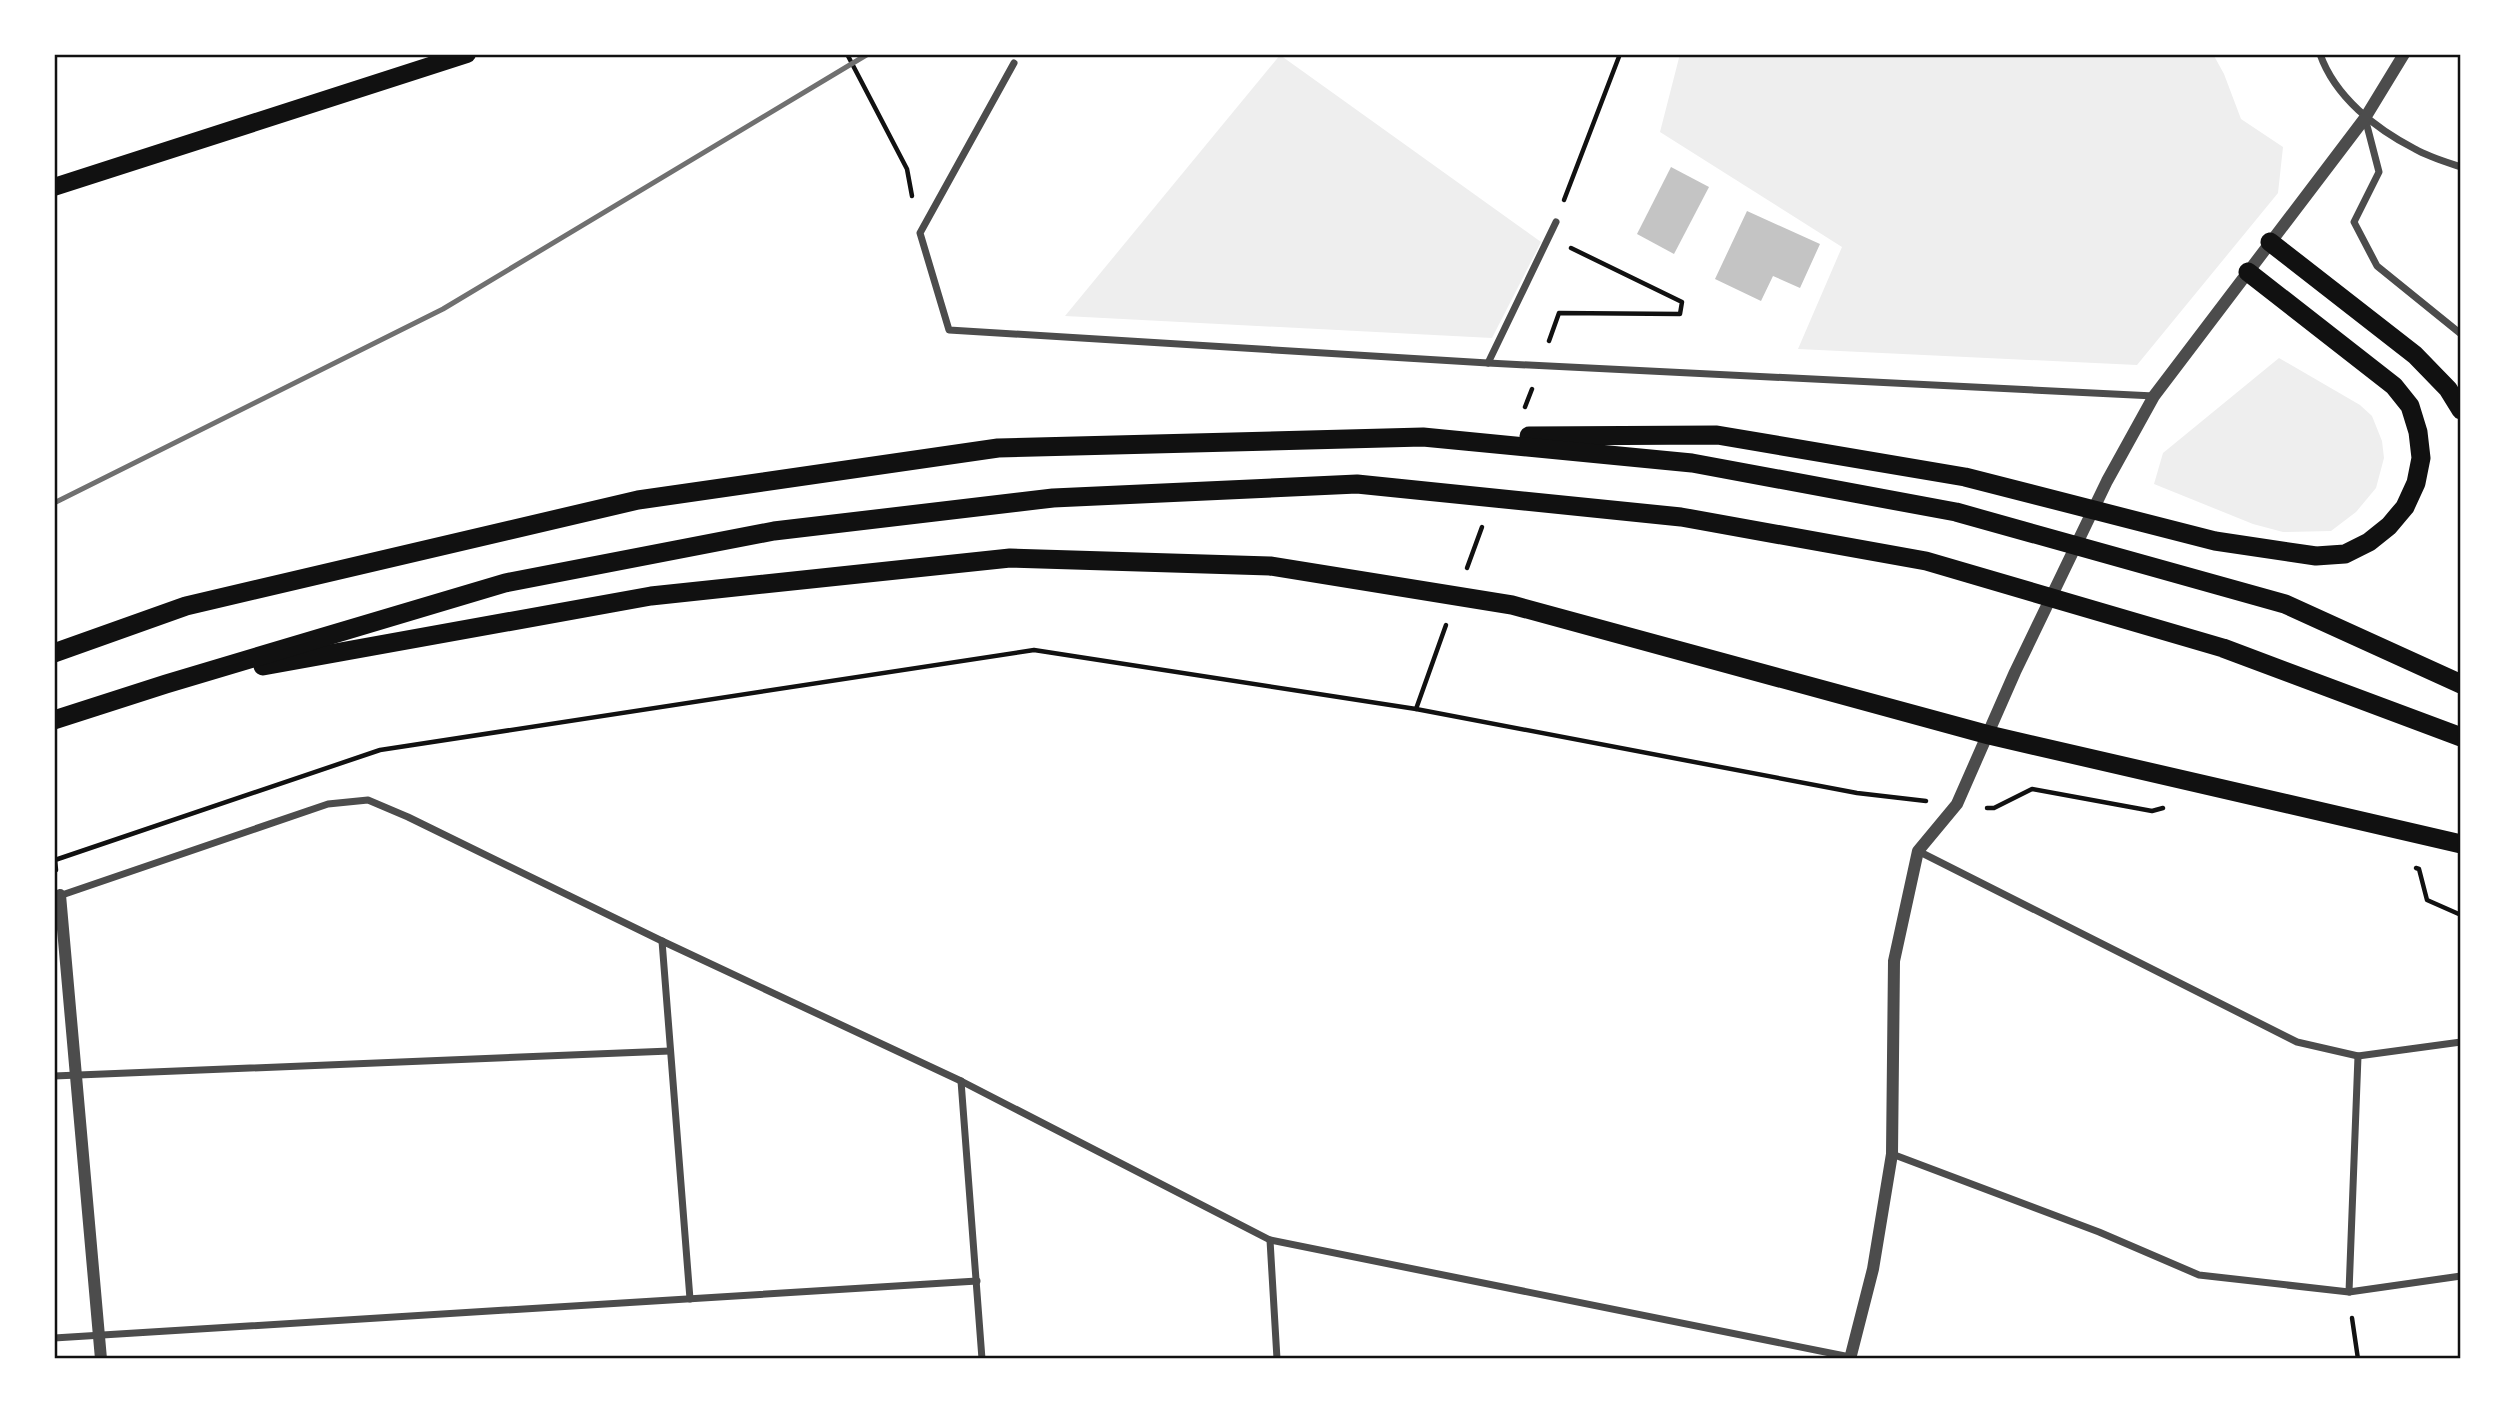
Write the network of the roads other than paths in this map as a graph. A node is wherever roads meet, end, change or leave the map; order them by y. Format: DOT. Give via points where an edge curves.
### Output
graph roads {
  1 [pos="467,54"];
  2 [pos="2320,54"];
  3 [pos="2404,54"];
  4 [pos="435,60"];
  5 [pos="1014,63"];
  6 [pos="2365,118"];
  7 [pos="2461,167"];
  8 [pos="54,187"];
  9 [pos="1556,222"];
  10 [pos="2270,242"];
  11 [pos="2248,272"];
  12 [pos="2461,334"];
  13 [pos="1488,363"];
  14 [pos="2154,396"];
  15 [pos="2461,410"];
  16 [pos="1423,437"];
  17 [pos="54,653"];
  18 [pos="166,684"];
  19 [pos="2461,684"];
  20 [pos="54,720"];
  21 [pos="1989,735"];
  22 [pos="2461,737"];
  23 [pos="2461,844"];
  24 [pos="1918,851"];
  25 [pos="57,896"];
  26 [pos="662,941"];
  27 [pos="2461,1042"];
  28 [pos="670,1051"];
  29 [pos="2358,1056"];
  30 [pos="54,1076"];
  31 [pos="76,1076"];
  32 [pos="961,1081"];
  33 [pos="1892,1154"];
  34 [pos="1270,1240"];
  35 [pos="2461,1276"];
  36 [pos="976,1281"];
  37 [pos="2349,1293"];
  38 [pos="690,1299"];
  39 [pos="99,1334"];
  40 [pos="54,1338"];
  41 [pos="1850,1358"];
  42 [pos="101,1359"];
  43 [pos="982,1359"];
  44 [pos="1278,1359"];
  1 -- 4 [label="main road"];
  2 -- 6 [label="street" via="2326,72"];
  3 -- 6 [label="street"];
  4 -- 8 [label="main road"];
  5 -- 13 [label="street" via="920,233 949,330"];
  6 -- 7 [label="street" via="2415,150"];
  6 -- 10 [label="street"];
  6 -- 12 [label="street" via="2379,172 2354,222 2377,266"];
  9 -- 13 [label="street"];
  10 -- 11 [label="street"];
  10 -- 15 [label="highway" via="2415,355 2448,389"];
  11 -- 14 [label="street"];
  11 -- 16 [label="highway" via="2394,386 2410,406 2421,458 2416,483 2389,526 2345,554 2316,556 2215,541 1965,477 1717,435"];
  13 -- 14 [label="street"];
  14 -- 21 [label="street" via="2107,481"];
  16 -- 17 [label="highway" via="998,448 638,500 186,606"];
  16 -- 19 [label="highway" via="1692,463 1956,512 2285,604"];
  18 -- 20 [label="highway"];
  18 -- 21 [label="highway" via="651,596 1024,559 1270,566 1513,605"];
  18 -- 22 [label="highway" via="505,583 774,531 1053,498 1357,484 1681,517 1926,561 2223,648"];
  21 -- 23 [label="highway"];
  21 -- 24 [label="street" via="1957,804"];
  24 -- 29 [label="street" via="2297,1042"];
  24 -- 33 [label="street" via="1894,961"];
  25 -- 26 [label="street" via="328,804 368,800"];
  25 -- 31 [label="street"];
  26 -- 28 [label="street"];
  26 -- 32 [label="street"];
  27 -- 29 [label="street"];
  28 -- 31 [label="street"];
  28 -- 38 [label="street"];
  29 -- 37 [label="street"];
  30 -- 31 [label="street"];
  31 -- 39 [label="street"];
  32 -- 34 [label="street"];
  32 -- 36 [label="street"];
  33 -- 37 [label="street" via="2199,1275"];
  33 -- 41 [label="street" via="1873,1269"];
  34 -- 41 [label="street"];
  34 -- 44 [label="street"];
  35 -- 37 [label="street"];
  36 -- 38 [label="street"];
  36 -- 43 [label="street"];
  38 -- 39 [label="street"];
  39 -- 40 [label="street"];
  39 -- 42 [label="street"];
}
